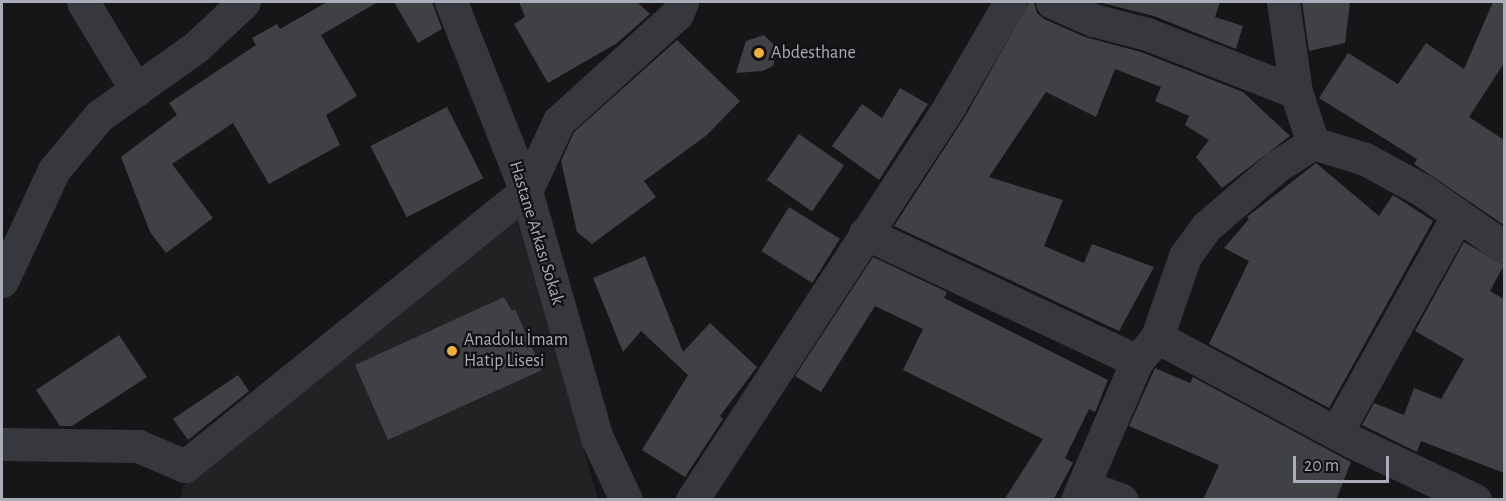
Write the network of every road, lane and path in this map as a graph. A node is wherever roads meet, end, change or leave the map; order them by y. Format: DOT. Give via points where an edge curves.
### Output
graph roads {
  1 [pos="83,2"];
  2 [pos="244,2"];
  3 [pos="451,2"];
  4 [pos="682,2"];
  5 [pos="1010,2"];
  6 [pos="1052,2"];
  7 [pos="1282,2"];
  8 [pos="136,90"];
  9 [pos="1296,92"];
  10 [pos="1313,143"];
  11 [pos="526,191"];
  12 [pos="1458,215"];
  13 [pos="865,233"];
  14 [pos="1504,248"];
  15 [pos="2,281"];
  16 [pos="1147,349"];
  17 [pos="1336,433"];
  18 [pos="2,444"];
  19 [pos="1081,493"];
  20 [pos="626,500"];
  21 [pos="692,500"];
  22 [pos="1122,500"];
  23 [pos="1475,500"];
  1 -- 8 [label="street"];
  2 -- 8 [label="street" via="196,47"];
  3 -- 11 [label="street, Hastane Arkası Sokak"];
  4 -- 11 [label="street" via="677,14 559,121"];
  5 -- 13 [label="street" via="950,105"];
  6 -- 9 [label="street"];
  7 -- 9 [label="street"];
  8 -- 15 [label="street" via="99,116 54,170"];
  9 -- 10 [label="street"];
  10 -- 12 [label="street" via="1365,159"];
  10 -- 16 [label="street" via="1278,166 1206,227 1185,256"];
  11 -- 18 [label="street" via="185,466 138,446"];
  11 -- 20 [label="street, Hastane Arkası Sokak" via="597,438"];
  12 -- 14 [label="street"];
  12 -- 17 [label="street"];
  13 -- 16 [label="street"];
  13 -- 21 [label="street"];
  16 -- 17 [label="street"];
  16 -- 19 [label="street"];
  17 -- 23 [label="street"];
  19 -- 22 [label="street"];
}
